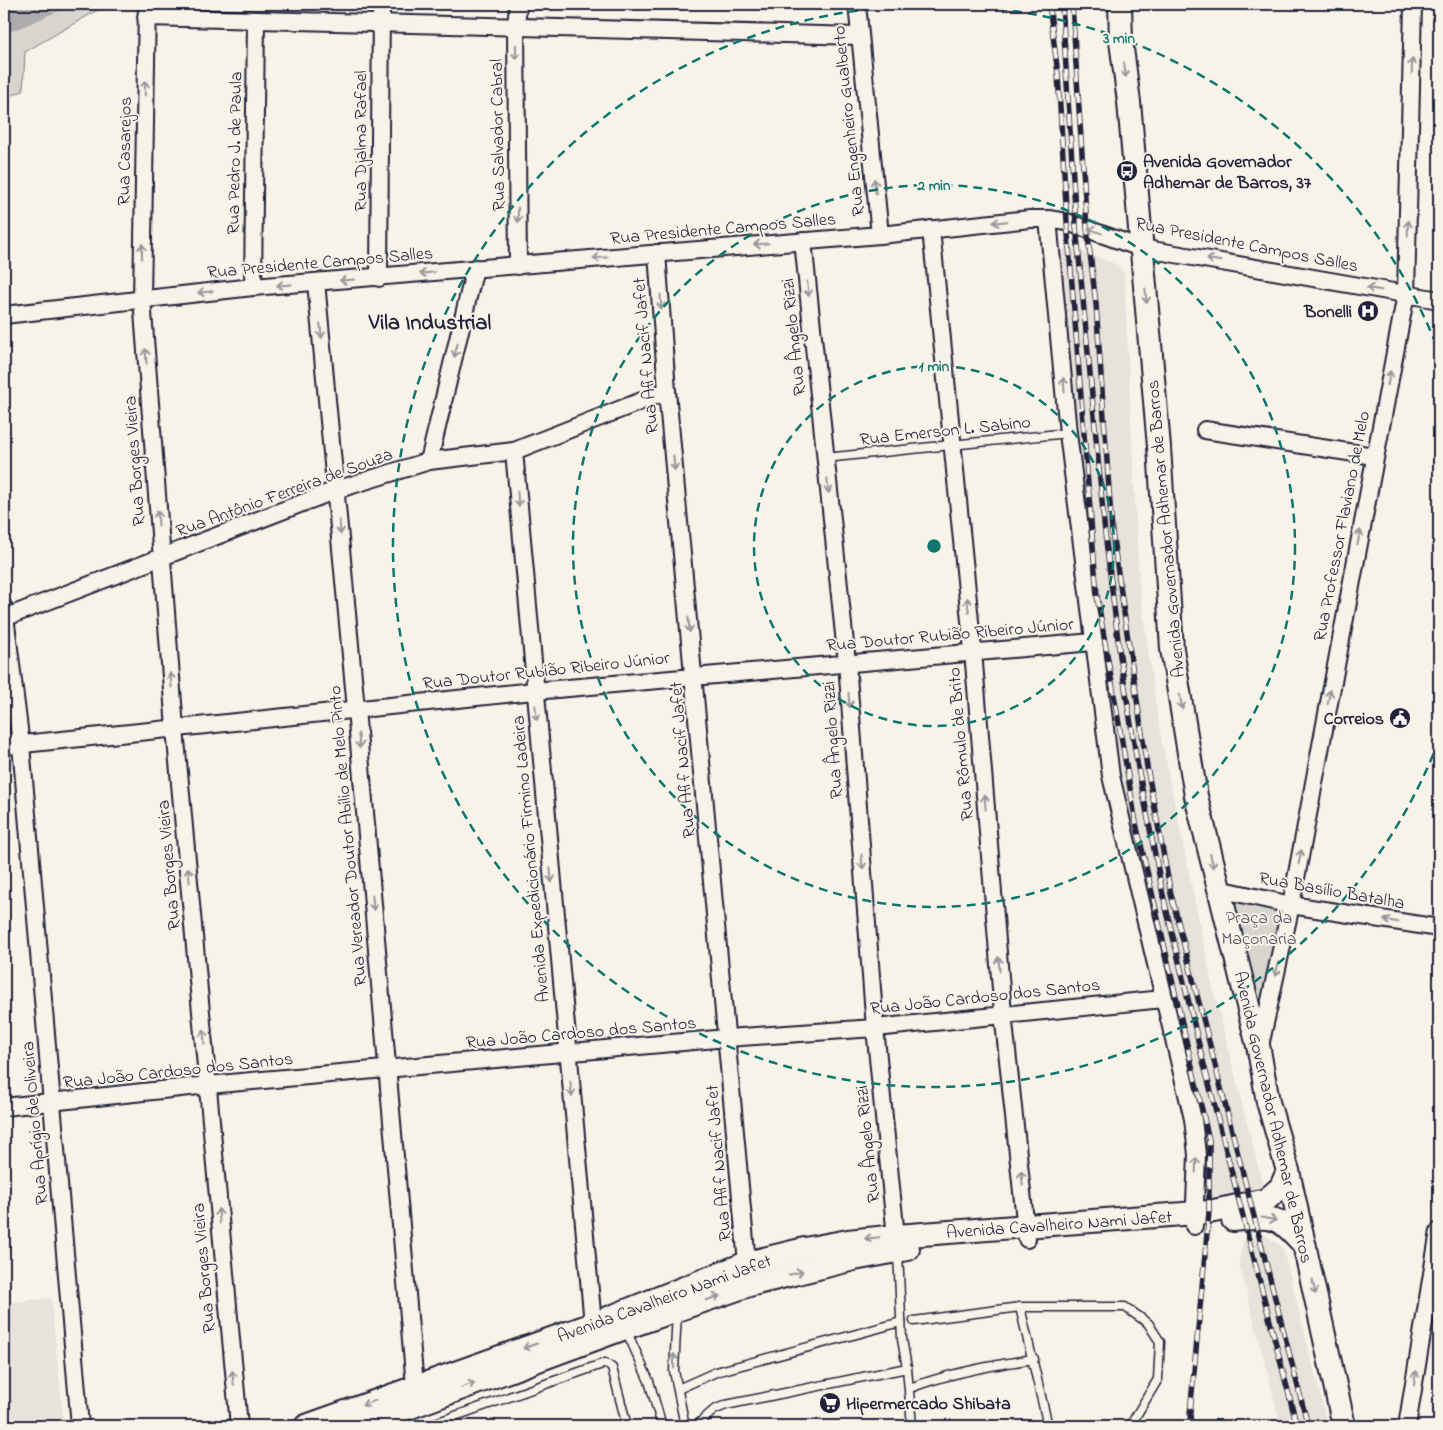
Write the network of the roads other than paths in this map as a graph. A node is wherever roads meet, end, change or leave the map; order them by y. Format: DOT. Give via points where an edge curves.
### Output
graph roads {
  1 [pos="380,4"];
  2 [pos="518,4"];
  3 [pos="857,4"];
  4 [pos="1120,4"];
  5 [pos="1413,4"];
  6 [pos="146,10"];
  7 [pos="256,20"];
  8 [pos="381,23"];
  9 [pos="516,27"];
  10 [pos="859,36"];
  11 [pos="1048,219"];
  12 [pos="932,229"];
  13 [pos="880,234"];
  14 [pos="803,241"];
  15 [pos="1141,248"];
  16 [pos="657,253"];
  17 [pos="518,266"];
  18 [pos="475,268"];
  19 [pos="379,278"];
  20 [pos="316,282"];
  21 [pos="253,287"];
  22 [pos="1406,294"];
  23 [pos="142,299"];
  24 [pos="1439,300"];
  25 [pos="4,315"];
  26 [pos="667,391"];
  27 [pos="1206,430"];
  28 [pos="1068,434"];
  29 [pos="952,444"];
  30 [pos="514,450"];
  31 [pos="1374,456"];
  32 [pos="826,458"];
  33 [pos="429,461"];
  34 [pos="336,490"];
  35 [pos="161,560"];
  36 [pos="4,614"];
  37 [pos="1093,642"];
  38 [pos="973,651"];
  39 [pos="847,663"];
  40 [pos="694,676"];
  41 [pos="534,691"];
  42 [pos="356,709"];
  43 [pos="175,729"];
  44 [pos="21,745"];
  45 [pos="4,746"];
  46 [pos="1219,889"];
  47 [pos="1291,905"];
  48 [pos="1439,928"];
  49 [pos="1163,999"];
  50 [pos="1003,1014"];
  51 [pos="874,1028"];
  52 [pos="727,1038"];
  53 [pos="1258,1050"];
  54 [pos="568,1054"];
  55 [pos="387,1070"];
  56 [pos="208,1085"];
  57 [pos="52,1103"];
  58 [pos="4,1107"];
  59 [pos="1288,1171"];
  60 [pos="1195,1220"];
  61 [pos="1027,1233"];
  62 [pos="1439,1236"];
  63 [pos="897,1243"];
  64 [pos="1305,1247"];
  65 [pos="747,1263"];
  66 [pos="1020,1307"];
  67 [pos="677,1310"];
  68 [pos="914,1321"];
  69 [pos="901,1322"];
  70 [pos="625,1328"];
  71 [pos="596,1331"];
  72 [pos="1034,1359"];
  73 [pos="907,1368"];
  74 [pos="415,1386"];
  75 [pos="910,1388"];
  76 [pos="678,1389"];
  77 [pos="80,1426"];
  78 [pos="239,1426"];
  79 [pos="306,1426"];
  80 [pos="358,1426"];
  81 [pos="427,1426"];
  82 [pos="628,1426"];
  83 [pos="662,1426"];
  84 [pos="685,1426"];
  85 [pos="696,1426"];
  86 [pos="912,1426"];
  87 [pos="1046,1426"];
  88 [pos="1130,1426"];
  89 [pos="1344,1426"];
  90 [pos="1408,1426"];
  1 -- 8 [label="street, Rua Djalma Rafael"];
  2 -- 9 [label="street, Rua Salvador Cabral"];
  3 -- 10 [label="street, Rua Engenheiro Gualberto"];
  4 -- 15 [label="main road, Avenida Governador Adhemar de Barros, one-way"];
  22 -- 5 [label="street, Rua Professor Flaviano de Melo, one-way"];
  6 -- 7 [label="street"];
  23 -- 6 [label="street, Rua Casarejos, one-way"];
  7 -- 8 [label="street"];
  7 -- 21 [label="street, Rua Pedro J. de Paula"];
  8 -- 9 [label="street"];
  8 -- 19 [label="street, Rua Djalma Rafael"];
  9 -- 10 [label="street"];
  9 -- 17 [label="street, Rua Salvador Cabral, one-way"];
  13 -- 10 [label="street, Rua Engenheiro Gualberto, one-way"];
  11 -- 12 [label="street, Rua Presidente Campos Salles, one-way"];
  15 -- 11 [label="street, Rua Presidente Campos Salles, one-way" via="1086,228"];
  28 -- 11 [label="street, one-way"];
  12 -- 13 [label="street, Rua Presidente Campos Salles"];
  12 -- 29 [label="street, Rua Rômulo de Brito"];
  13 -- 14 [label="street, Rua Presidente Campos Salles"];
  14 -- 16 [label="street, Rua Presidente Campos Salles, one-way"];
  14 -- 32 [label="street, Rua Ângelo Rizzi, one-way"];
  22 -- 15 [label="street, Rua Presidente Campos Salles, one-way"];
  15 -- 46 [label="main road, Avenida Governador Adhemar de Barros, one-way" via="1159,447 1172,649 1196,796"];
  16 -- 17 [label="street, Rua Presidente Campos Salles, one-way"];
  16 -- 26 [label="street, Rua Afif Nacif Jafet, one-way"];
  17 -- 18 [label="street, Rua Presidente Campos Salles"];
  18 -- 19 [label="street, Rua Presidente Campos Salles, one-way"];
  18 -- 33 [label="street, one-way"];
  19 -- 20 [label="street, Rua Presidente Campos Salles, one-way"];
  20 -- 21 [label="street, Rua Presidente Campos Salles, one-way"];
  20 -- 34 [label="street, Rua Vereador Doutor Abílio de Melo Pinto, one-way"];
  21 -- 23 [label="street, Rua Presidente Campos Salles, one-way"];
  22 -- 24 [label="street, Rua Presidente Campos Salles"];
  31 -- 22 [label="street, Rua Professor Flaviano de Melo, one-way"];
  23 -- 25 [label="street, Rua Presidente Campos Salles"];
  35 -- 23 [label="street, Rua Borges Vieira, one-way"];
  26 -- 30 [label="street, Rua Antônio Ferreira de Souza"];
  26 -- 40 [label="street, Rua Afif Nacif Jafet, one-way"];
  27 -- 31 [label="street"];
  28 -- 29 [label="lane, Rua Emerson L. Sabino"];
  28 -- 37 [label="street"];
  29 -- 32 [label="lane, Rua Emerson L. Sabino"];
  38 -- 29 [label="street, Rua Rômulo de Brito, one-way"];
  30 -- 33 [label="street, Rua Antônio Ferreira de Souza"];
  30 -- 41 [label="street, Avenida Expedicionário Firmino Ladeira, one-way"];
  47 -- 31 [label="street, Rua Professor Flaviano de Melo, one-way"];
  32 -- 39 [label="street, Rua Ângelo Rizzi, one-way"];
  33 -- 34 [label="street, Rua Antônio Ferreira de Souza"];
  34 -- 35 [label="street, Rua Antônio Ferreira de Souza"];
  34 -- 42 [label="street, Rua Vereador Doutor Abílio de Melo Pinto, one-way"];
  35 -- 36 [label="street, Rua Antônio Ferreira de Souza"];
  43 -- 35 [label="street, Rua Borges Vieira, one-way"];
  36 -- 44 [label="street, Rua Aprígio de Oliveira"];
  37 -- 38 [label="street, Rua Doutor Rubião Ribeiro Júnior"];
  37 -- 49 [label="street" via="1111,776"];
  38 -- 39 [label="street, Rua Doutor Rubião Ribeiro Júnior"];
  50 -- 38 [label="street, Rua Rômulo de Brito, one-way"];
  39 -- 40 [label="street, Rua Doutor Rubião Ribeiro Júnior"];
  39 -- 51 [label="street, Rua Ângelo Rizzi, one-way"];
  40 -- 41 [label="street, Rua Doutor Rubião Ribeiro Júnior"];
  40 -- 52 [label="street, Rua Afif Nacif Jafet"];
  41 -- 42 [label="street, Rua Doutor Rubião Ribeiro Júnior"];
  41 -- 54 [label="street, Avenida Expedicionário Firmino Ladeira, one-way"];
  42 -- 43 [label="street, Rua Doutor Rubião Ribeiro Júnior"];
  42 -- 55 [label="street, Rua Vereador Doutor Abílio de Melo Pinto, one-way"];
  43 -- 44 [label="street, Rua Doutor Rubião Ribeiro Júnior"];
  56 -- 43 [label="street, Rua Borges Vieira, one-way"];
  44 -- 45 [label="street, Rua Doutor Rubião Ribeiro Júnior"];
  44 -- 57 [label="street, Rua Aprígio de Oliveira"];
  46 -- 47 [label="street, Rua Basílio Batalha"];
  46 -- 53 [label="main road, Avenida Governador Adhemar de Barros"];
  48 -- 47 [label="street, Rua Basílio Batalha, one-way"];
  47 -- 53 [label="street, Rua Professor Flaviano de Melo, one-way"];
  49 -- 50 [label="street, Rua João Cardoso dos Santos"];
  60 -- 49 [label="street, one-way" via="1197,1155 1193,1119"];
  50 -- 51 [label="street, Rua João Cardoso dos Santos"];
  61 -- 50 [label="street, Rua Rômulo de Brito, one-way"];
  51 -- 52 [label="street, Rua João Cardoso dos Santos"];
  51 -- 63 [label="street, Rua Ângelo Rizzi"];
  52 -- 54 [label="street, Rua João Cardoso dos Santos"];
  52 -- 65 [label="street, Rua Afif Nacif Jafet"];
  53 -- 59 [label="main road, Avenida Governador Adhemar de Barros" via="1268,1102"];
  54 -- 55 [label="street, Rua João Cardoso dos Santos"];
  54 -- 71 [label="street, Avenida Expedicionário Firmino Ladeira, one-way"];
  55 -- 56 [label="street, Rua João Cardoso dos Santos"];
  55 -- 74 [label="street, Rua Vereador Doutor Abílio de Melo Pinto"];
  56 -- 57 [label="street, Rua João Cardoso dos Santos"];
  78 -- 56 [label="street, Rua Borges Vieira, one-way"];
  57 -- 58 [label="street, Rua João Cardoso dos Santos"];
  57 -- 77 [label="street, Rua Aprígio de Oliveira"];
  59 -- 60 [label="main road, Avenida Cavalheiro Nami Jafet" via="1281,1187 1266,1200"];
  59 -- 64 [label="main road, Avenida Governador Adhemar de Barros"];
  60 -- 61 [label="main road, Avenida Cavalheiro Nami Jafet"];
  60 -- 64 [label="main road, Avenida Cavalheiro Nami Jafet, one-way" via="1267,1217 1289,1228"];
  61 -- 63 [label="main road, Avenida Cavalheiro Nami Jafet"];
  90 -- 62 [label="street, one-way"];
  63 -- 65 [label="main road, Avenida Cavalheiro Nami Jafet, one-way" via="848,1241"];
  67 -- 63 [label="main road, Avenida Cavalheiro Nami Jafet, one-way"];
  63 -- 69 [label="lane"];
  64 -- 89 [label="main road, Avenida Governador Adhemar de Barros, one-way"];
  65 -- 71 [label="main road, Avenida Cavalheiro Nami Jafet"];
  66 -- 68 [label="lane"];
  66 -- 72 [label="lane"];
  66 -- 88 [label="lane" via="1125,1307 1148,1323 1160,1342 1158,1379"];
  67 -- 70 [label="main road, Avenida Cavalheiro Nami Jafet"];
  76 -- 67 [label="lane, one-way" via="674,1362"];
  69 -- 73 [label="lane"];
  69 -- 76 [label="lane" via="716,1372"];
  70 -- 71 [label="main road, Avenida Cavalheiro Nami Jafet"];
  70 -- 83 [label="lane" via="649,1381"];
  71 -- 74 [label="main road, Avenida Cavalheiro Nami Jafet, one-way"];
  80 -- 71 [label="main road, Avenida Cavalheiro Nami Jafet, one-way"];
  72 -- 75 [label="lane" via="999,1364"];
  72 -- 87 [label="lane"];
  73 -- 75 [label="lane"];
  73 -- 85 [label="lane" via="726,1405 714,1410"];
  74 -- 79 [label="main road, Avenida Cavalheiro Nami Jafet, one-way"];
  75 -- 86 [label="lane"];
  76 -- 84 [label="lane"];
  81 -- 82 [label="lane" via="605,1363 612,1368"];
}
